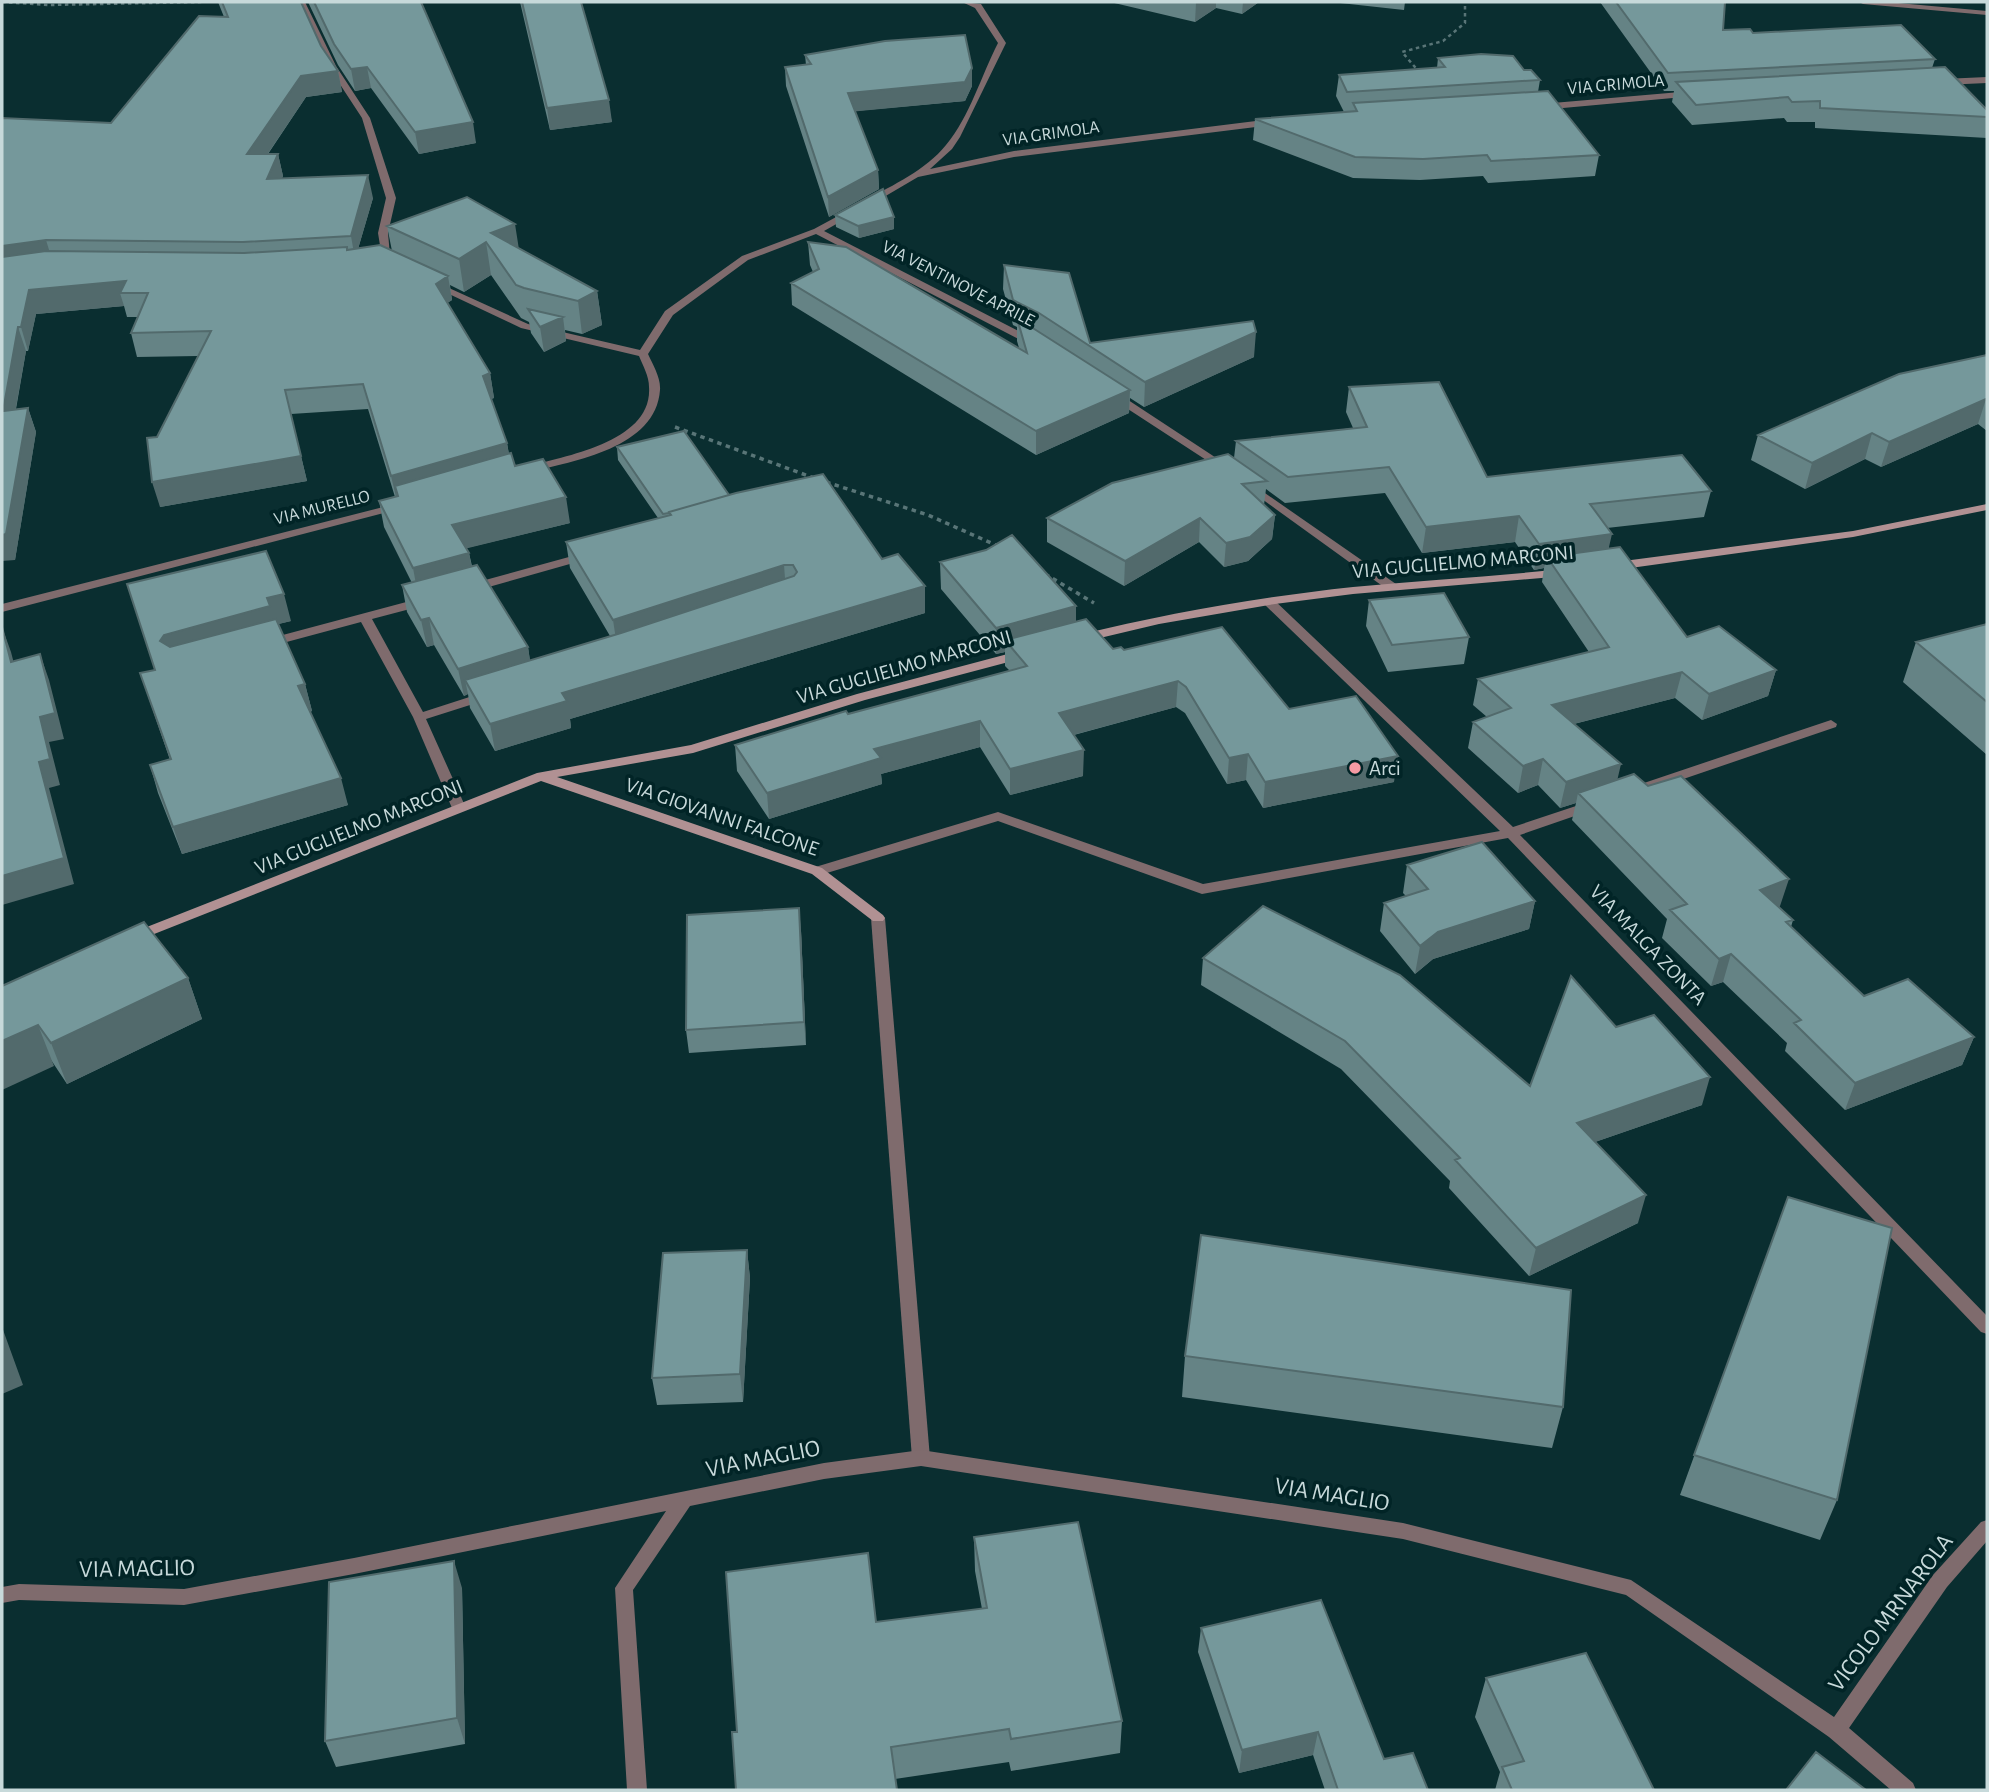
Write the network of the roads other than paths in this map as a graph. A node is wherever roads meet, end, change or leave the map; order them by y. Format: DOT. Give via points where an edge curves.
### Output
graph roads {
  1 [pos="301,2"];
  2 [pos="966,2"];
  3 [pos="1863,2"];
  4 [pos="1987,13"];
  5 [pos="1987,80"];
  6 [pos="1933,83"];
  7 [pos="1703,94"];
  8 [pos="1529,107"];
  9 [pos="1290,121"];
  10 [pos="916,175"];
  11 [pos="817,231"];
  12 [pos="386,263"];
  13 [pos="372,264"];
  14 [pos="399,269"];
  15 [pos="424,281"];
  16 [pos="1044,349"];
  17 [pos="643,354"];
  18 [pos="1101,387"];
  19 [pos="512,474"];
  20 [pos="406,505"];
  21 [pos="1987,507"];
  22 [pos="604,551"];
  23 [pos="1605,567"];
  24 [pos="1577,571"];
  25 [pos="1392,587"];
  26 [pos="458,592"];
  27 [pos="444,595"];
  28 [pos="1269,602"];
  29 [pos="2,608"];
  30 [pos="365,617"];
  31 [pos="1063,643"];
  32 [pos="258,646"];
  33 [pos="1036,650"];
  34 [pos="499,691"];
  35 [pos="419,717"];
  36 [pos="1831,724"];
  37 [pos="541,776"];
  38 [pos="1639,789"];
  39 [pos="1601,803"];
  40 [pos="459,808"];
  41 [pos="1511,833"];
  42 [pos="817,871"];
  43 [pos="115,944"];
  44 [pos="1987,1327"];
  45 [pos="921,1458"];
  46 [pos="684,1500"];
  47 [pos="1987,1528"];
  48 [pos="2,1595"];
  49 [pos="1836,1730"];
  50 [pos="637,1790"];
  51 [pos="1906,1790"];
  1 -- 12 [label="street" via="332,66 366,118 391,198 383,233"];
  2 -- 10 [label="street" via="978,6 1002,43 955,140"];
  3 -- 4 [label="street"];
  5 -- 6 [label="street"];
  7 -- 8 [label="street, VIA GRIMOLA"];
  9 -- 10 [label="street, VIA GRIMOLA" via="1014,154"];
  10 -- 11 [label="street"];
  11 -- 16 [label="street, VIA VENTINOVE APRILE"];
  11 -- 17 [label="street" via="745,258 668,313"];
  12 -- 13 [label="street"];
  12 -- 14 [label="street"];
  15 -- 17 [label="street" via="525,326"];
  17 -- 19 [label="street" via="655,388 648,417 618,442"];
  18 -- 25 [label="street"];
  20 -- 29 [label="street, VIA MURELLO"];
  21 -- 23 [label="street, VIA GUGLIELMO MARCONI" via="1853,534"];
  22 -- 26 [label="street"];
  24 -- 25 [label="street, VIA GUGLIELMO MARCONI"];
  25 -- 28 [label="street, VIA GUGLIELMO MARCONI"];
  27 -- 30 [label="street"];
  28 -- 31 [label="street, VIA GUGLIELMO MARCONI" via="1131,625"];
  28 -- 41 [label="street, VIA MALGA ZONTA"];
  30 -- 32 [label="street"];
  30 -- 35 [label="street"];
  33 -- 37 [label="street, VIA GUGLIELMO MARCONI" via="693,749"];
  34 -- 35 [label="street"];
  35 -- 40 [label="street"];
  36 -- 38 [label="street"];
  37 -- 40 [label="street, VIA GUGLIELMO MARCONI"];
  37 -- 42 [label="street, VIA GIOVANNI FALCONE"];
  39 -- 41 [label="street"];
  40 -- 43 [label="street, VIA GUGLIELMO MARCONI"];
  41 -- 42 [label="street" via="1202,889 999,816"];
  41 -- 44 [label="street, VIA MALGA ZONTA"];
  42 -- 45 [label="street, VIA GIOVANNI FALCONE" via="878,918"];
  45 -- 46 [label="street, VIA MAGLIO" via="824,1471"];
  45 -- 49 [label="street, VIA MAGLIO" via="1403,1531 1631,1588"];
  46 -- 48 [label="street, VIA MAGLIO" via="184,1597"];
  46 -- 50 [label="street, VIA MAGLIO" via="624,1588"];
  47 -- 49 [label="street, VICOLO MRNAROLA" via="1940,1581"];
  49 -- 51 [label="street, VIA MAGLIO"];
}
